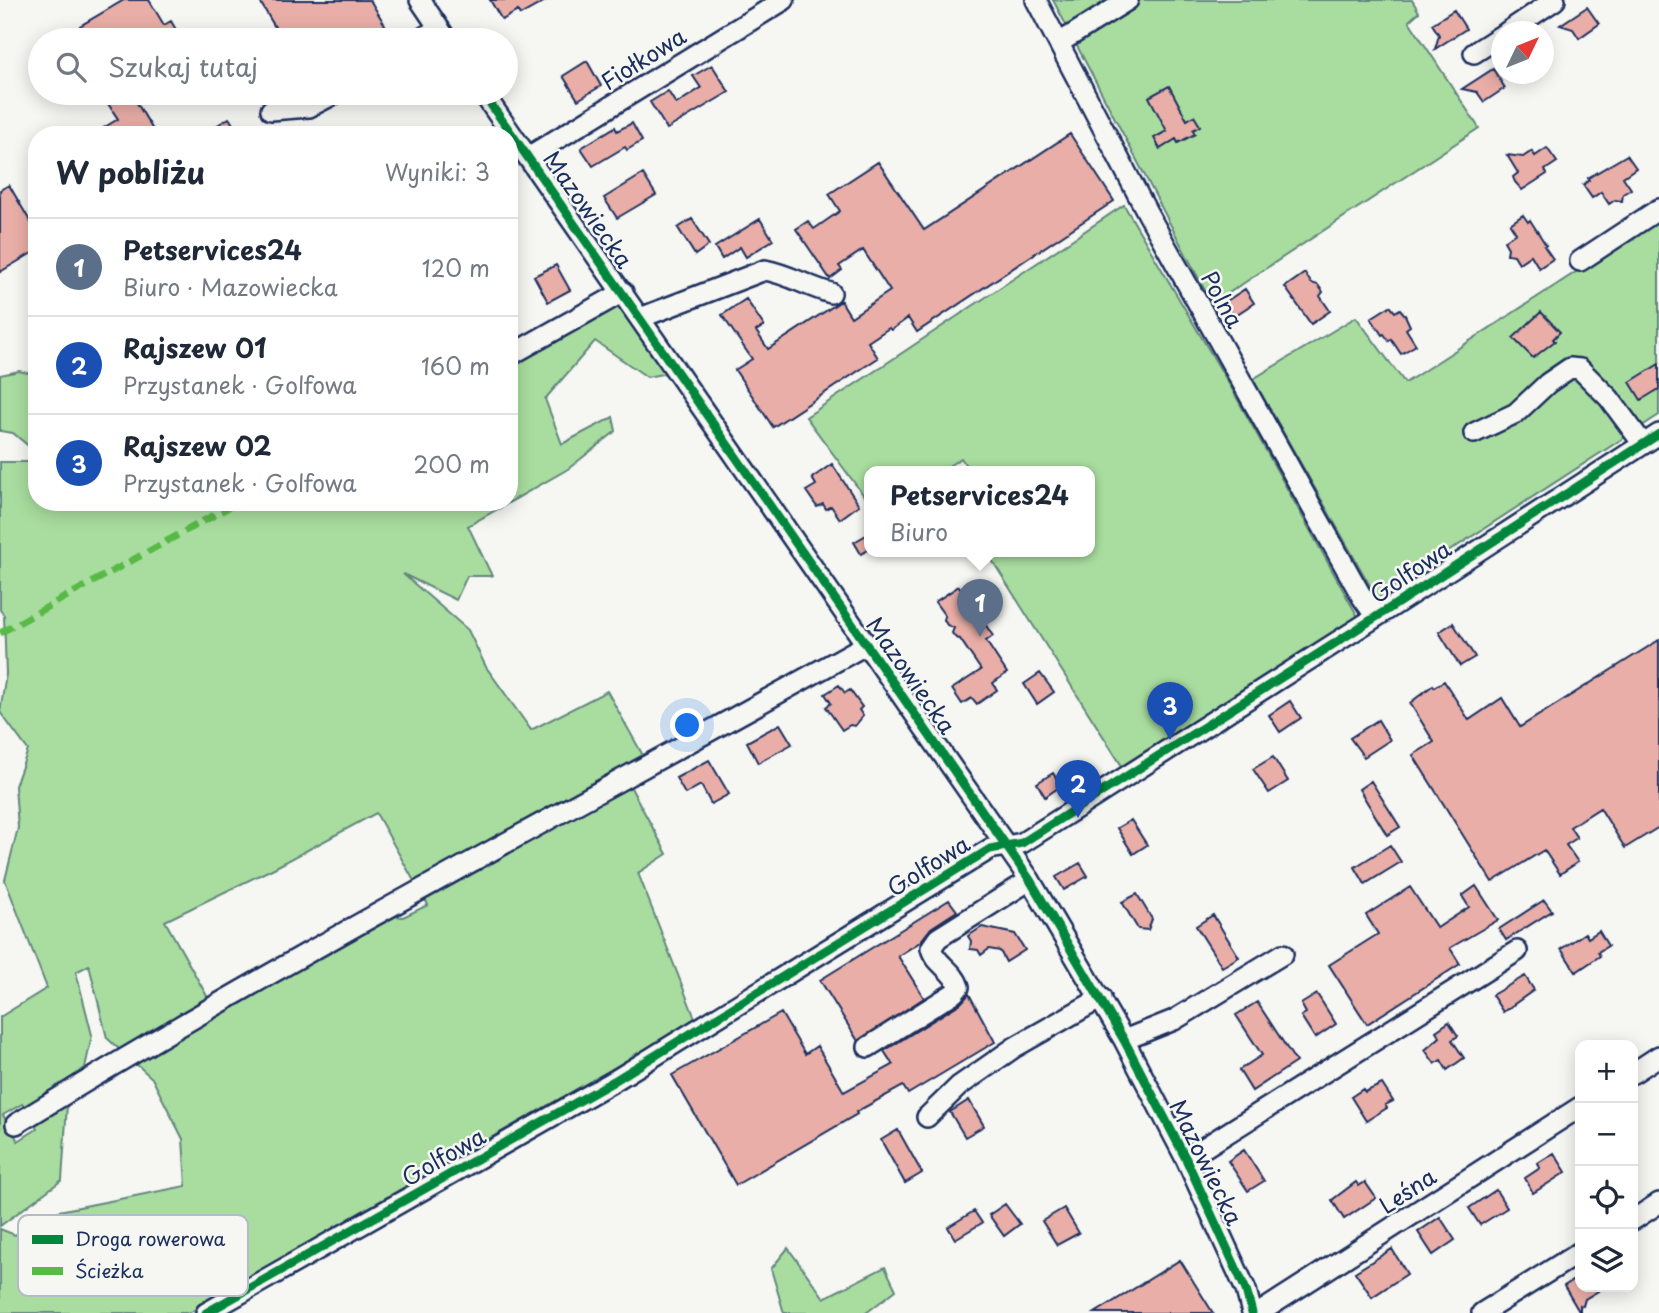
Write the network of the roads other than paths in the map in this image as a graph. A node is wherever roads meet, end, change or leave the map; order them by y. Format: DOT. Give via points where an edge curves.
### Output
graph roads {
  1 [pos="420,0"];
  2 [pos="784,0"];
  3 [pos="1035,0"];
  4 [pos="1128,0"];
  5 [pos="1555,0"];
  6 [pos="1524,21"];
  7 [pos="439,28"];
  8 [pos="1491,42"];
  9 [pos="1059,43"];
  10 [pos="1474,53"];
  11 [pos="313,105"];
  12 [pos="491,105"];
  13 [pos="271,110"];
  14 [pos="506,126"];
  15 [pos="518,143"];
  16 [pos="528,157"];
  17 [pos="1659,209"];
  18 [pos="1580,261"];
  19 [pos="623,292"];
  20 [pos="831,293"];
  21 [pos="640,318"];
  22 [pos="518,351"];
  23 [pos="1474,433"];
  24 [pos="1651,439"];
  25 [pos="1376,617"];
  26 [pos="867,644"];
  27 [pos="1006,845"];
  28 [pos="1030,880"];
  29 [pos="1517,951"];
  30 [pos="1283,954"];
  31 [pos="1101,998"];
  32 [pos="1124,1040"];
  33 [pos="868,1047"];
  34 [pos="1659,1056"];
  35 [pos="1638,1070"];
  36 [pos="1575,1110"];
  37 [pos="927,1117"];
  38 [pos="16,1124"];
  39 [pos="1186,1158"];
  40 [pos="1659,1203"];
  41 [pos="1638,1217"];
  42 [pos="1575,1255"];
  43 [pos="248,1289"];
  44 [pos="236,1296"];
  45 [pos="1250,1311"];
  46 [pos="206,1313"];
  47 [pos="1482,1313"];
  1 -- 7 [label="street"];
  2 -- 16 [label="street, Fiołkowa"];
  3 -- 9 [label="street, Polna"];
  4 -- 9 [label="street"];
  5 -- 6 [label="street"];
  8 -- 10 [label="street"];
  9 -- 25 [label="street, Polna" via="1217,340"];
  11 -- 13 [label="street"];
  12 -- 14 [label="street, Mazowiecka"];
  15 -- 16 [label="street, Mazowiecka"];
  16 -- 19 [label="street, Mazowiecka"];
  17 -- 18 [label="street"];
  19 -- 21 [label="street, Mazowiecka"];
  19 -- 22 [label="street"];
  20 -- 21 [label="street" via="765,270"];
  21 -- 26 [label="street, Mazowiecka"];
  23 -- 24 [label="street" via="1516,413 1570,368 1580,369"];
  24 -- 25 [label="street, Golfowa"];
  25 -- 27 [label="street, Golfowa" via="1022,842"];
  26 -- 27 [label="street, Mazowiecka"];
  26 -- 38 [label="street" via="421,888"];
  27 -- 28 [label="street, Mazowiecka"];
  27 -- 43 [label="street, Golfowa" via="990,849 614,1081"];
  28 -- 31 [label="street, Mazowiecka"];
  28 -- 33 [label="street" via="937,939 931,948 933,956 959,987"];
  29 -- 39 [label="street"];
  30 -- 32 [label="street" via="1174,1020"];
  31 -- 32 [label="street, Mazowiecka"];
  31 -- 37 [label="street" via="1015,1046 959,1086"];
  32 -- 39 [label="street, Mazowiecka"];
  34 -- 35 [label="street"];
  36 -- 45 [label="street, Leśna"];
  39 -- 45 [label="street, Mazowiecka"];
  40 -- 41 [label="street"];
  42 -- 47 [label="street"];
  44 -- 46 [label="street, Golfowa"];
}
